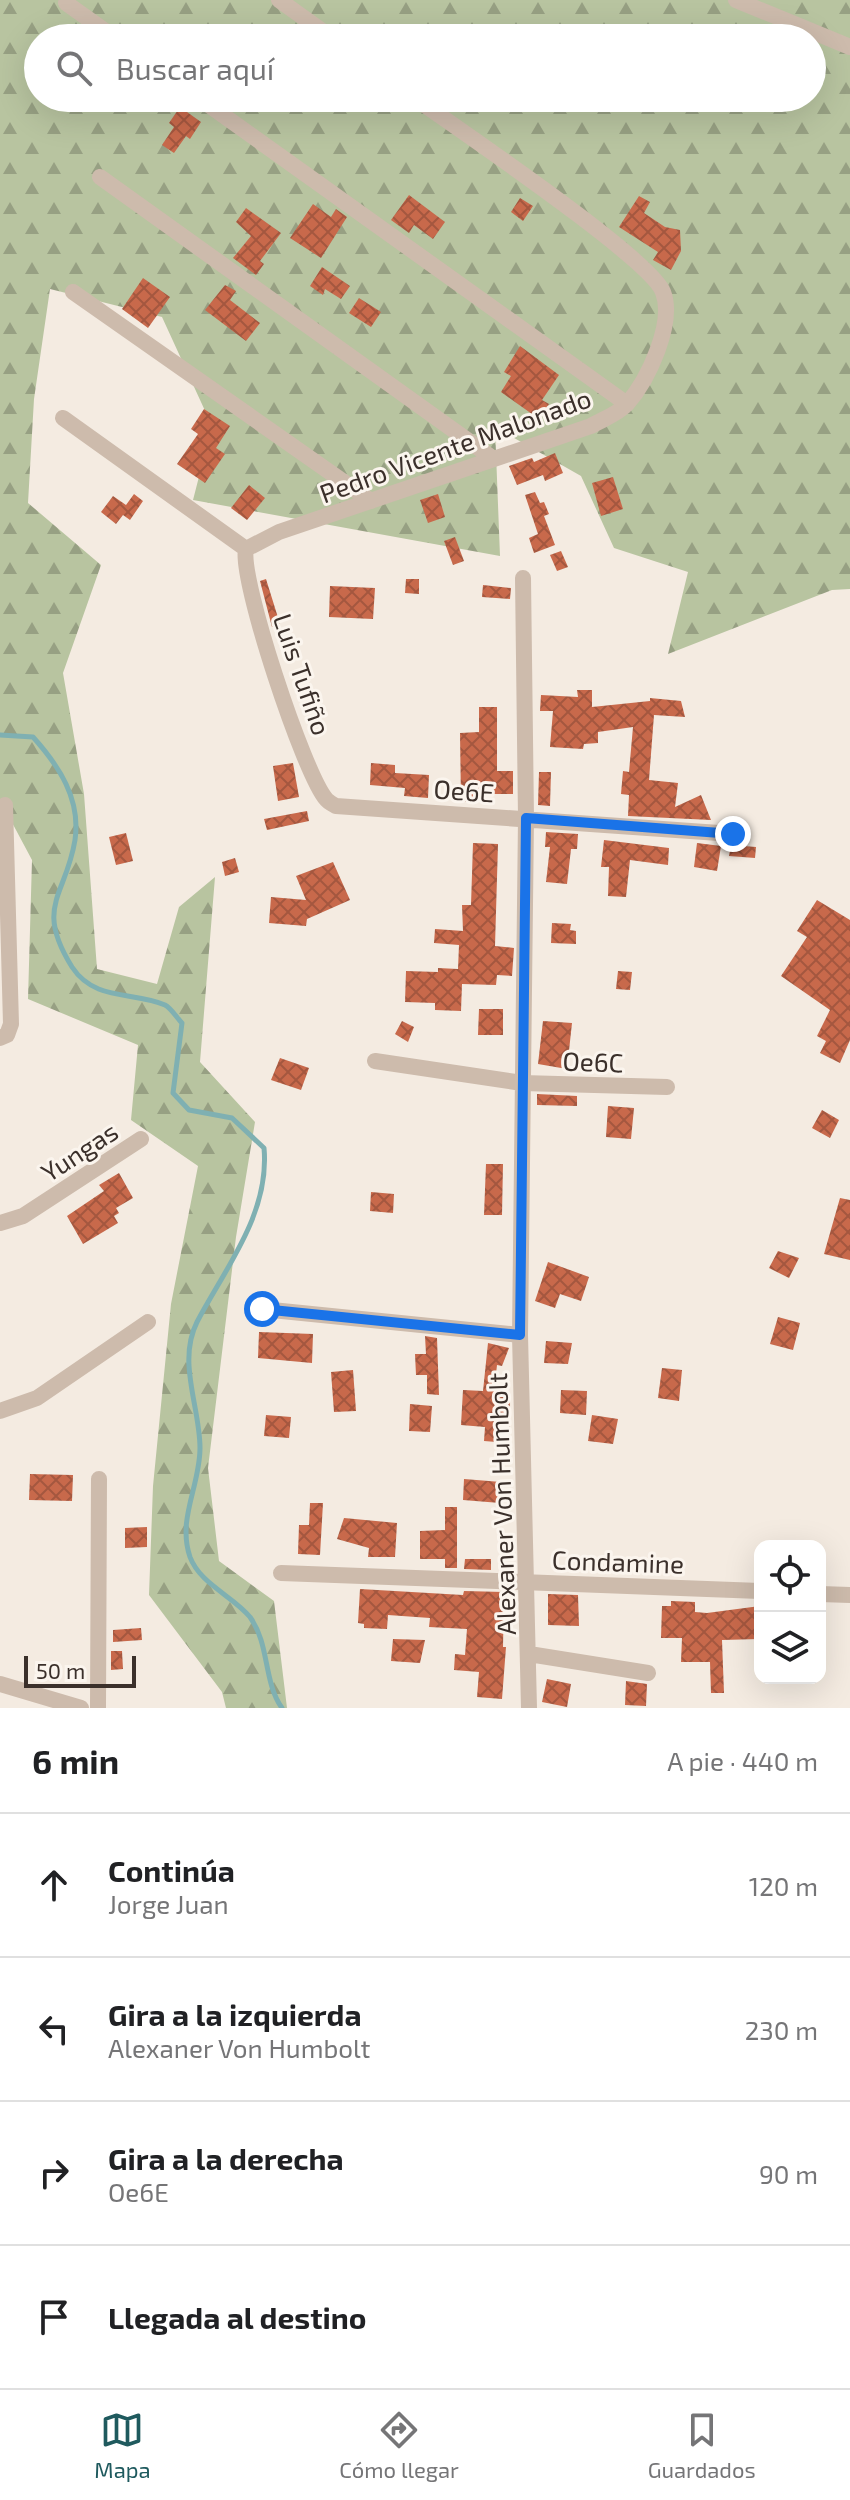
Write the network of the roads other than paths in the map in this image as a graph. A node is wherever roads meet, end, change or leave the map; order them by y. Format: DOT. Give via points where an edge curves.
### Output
graph roads {
  1 [pos="279,0"];
  2 [pos="736,0"];
  3 [pos="66,3"];
  4 [pos="95,24"];
  5 [pos="312,24"];
  6 [pos="794,24"];
  7 [pos="826,37"];
  8 [pos="850,47"];
  9 [pos="219,112"];
  10 [pos="434,112"];
  11 [pos="100,177"];
  12 [pos="73,292"];
  13 [pos="627,404"];
  14 [pos="63,418"];
  15 [pos="491,457"];
  16 [pos="371,501"];
  17 [pos="246,549"];
  18 [pos="523,578"];
  19 [pos="5,805"];
  20 [pos="336,806"];
  21 [pos="526,818"];
  22 [pos="733,834"];
  23 [pos="0,1038"];
  24 [pos="375,1061"];
  25 [pos="522,1083"];
  26 [pos="667,1087"];
  27 [pos="141,1139"];
  28 [pos="0,1223"];
  29 [pos="262,1309"];
  30 [pos="148,1322"];
  31 [pos="520,1335"];
  32 [pos="0,1411"];
  33 [pos="99,1479"];
  34 [pos="281,1573"];
  35 [pos="529,1581"];
  36 [pos="754,1591"];
  37 [pos="826,1594"];
  38 [pos="850,1595"];
  39 [pos="529,1654"];
  40 [pos="648,1673"];
  41 [pos="0,1684"];
  42 [pos="81,1708"];
  43 [pos="98,1708"];
  44 [pos="529,1708"];
  1 -- 5 [label="street"];
  2 -- 6 [label="street"];
  3 -- 4 [label="street"];
  7 -- 8 [label="street"];
  9 -- 13 [label="street"];
  10 -- 13 [label="street, Pedro Vicente Malonado" via="655,278 664,293 664,318 655,364"];
  11 -- 15 [label="street"];
  12 -- 16 [label="street"];
  13 -- 15 [label="street, Pedro Vicente Malonado" via="591,426"];
  14 -- 17 [label="street"];
  15 -- 16 [label="street, Pedro Vicente Malonado"];
  16 -- 17 [label="street, Pedro Vicente Malonado" via="279,532"];
  17 -- 20 [label="street, Luis Tufiño" via="243,561 257,616 300,741 326,800"];
  18 -- 21 [label="street, Alexaner Von Humbolt"];
  19 -- 23 [label="street" via="11,1024"];
  20 -- 21 [label="street, Oe6E"];
  21 -- 22 [label="street, Oe6E"];
  21 -- 25 [label="street, Alexaner Von Humbolt"];
  24 -- 25 [label="street, Oe6C"];
  25 -- 26 [label="street, Oe6C"];
  25 -- 31 [label="street, Alexaner Von Humbolt"];
  27 -- 28 [label="street, Yungas" via="23,1216"];
  29 -- 31 [label="street"];
  30 -- 32 [label="street" via="37,1398"];
  31 -- 35 [label="street, Alexaner Von Humbolt"];
  33 -- 43 [label="street"];
  34 -- 35 [label="street, Condamine"];
  35 -- 36 [label="street, Condamine"];
  35 -- 39 [label="street, Alexaner Von Humbolt"];
  37 -- 38 [label="street"];
  39 -- 40 [label="street"];
  39 -- 44 [label="street, Alexaner Von Humbolt"];
  41 -- 42 [label="street"];
}
